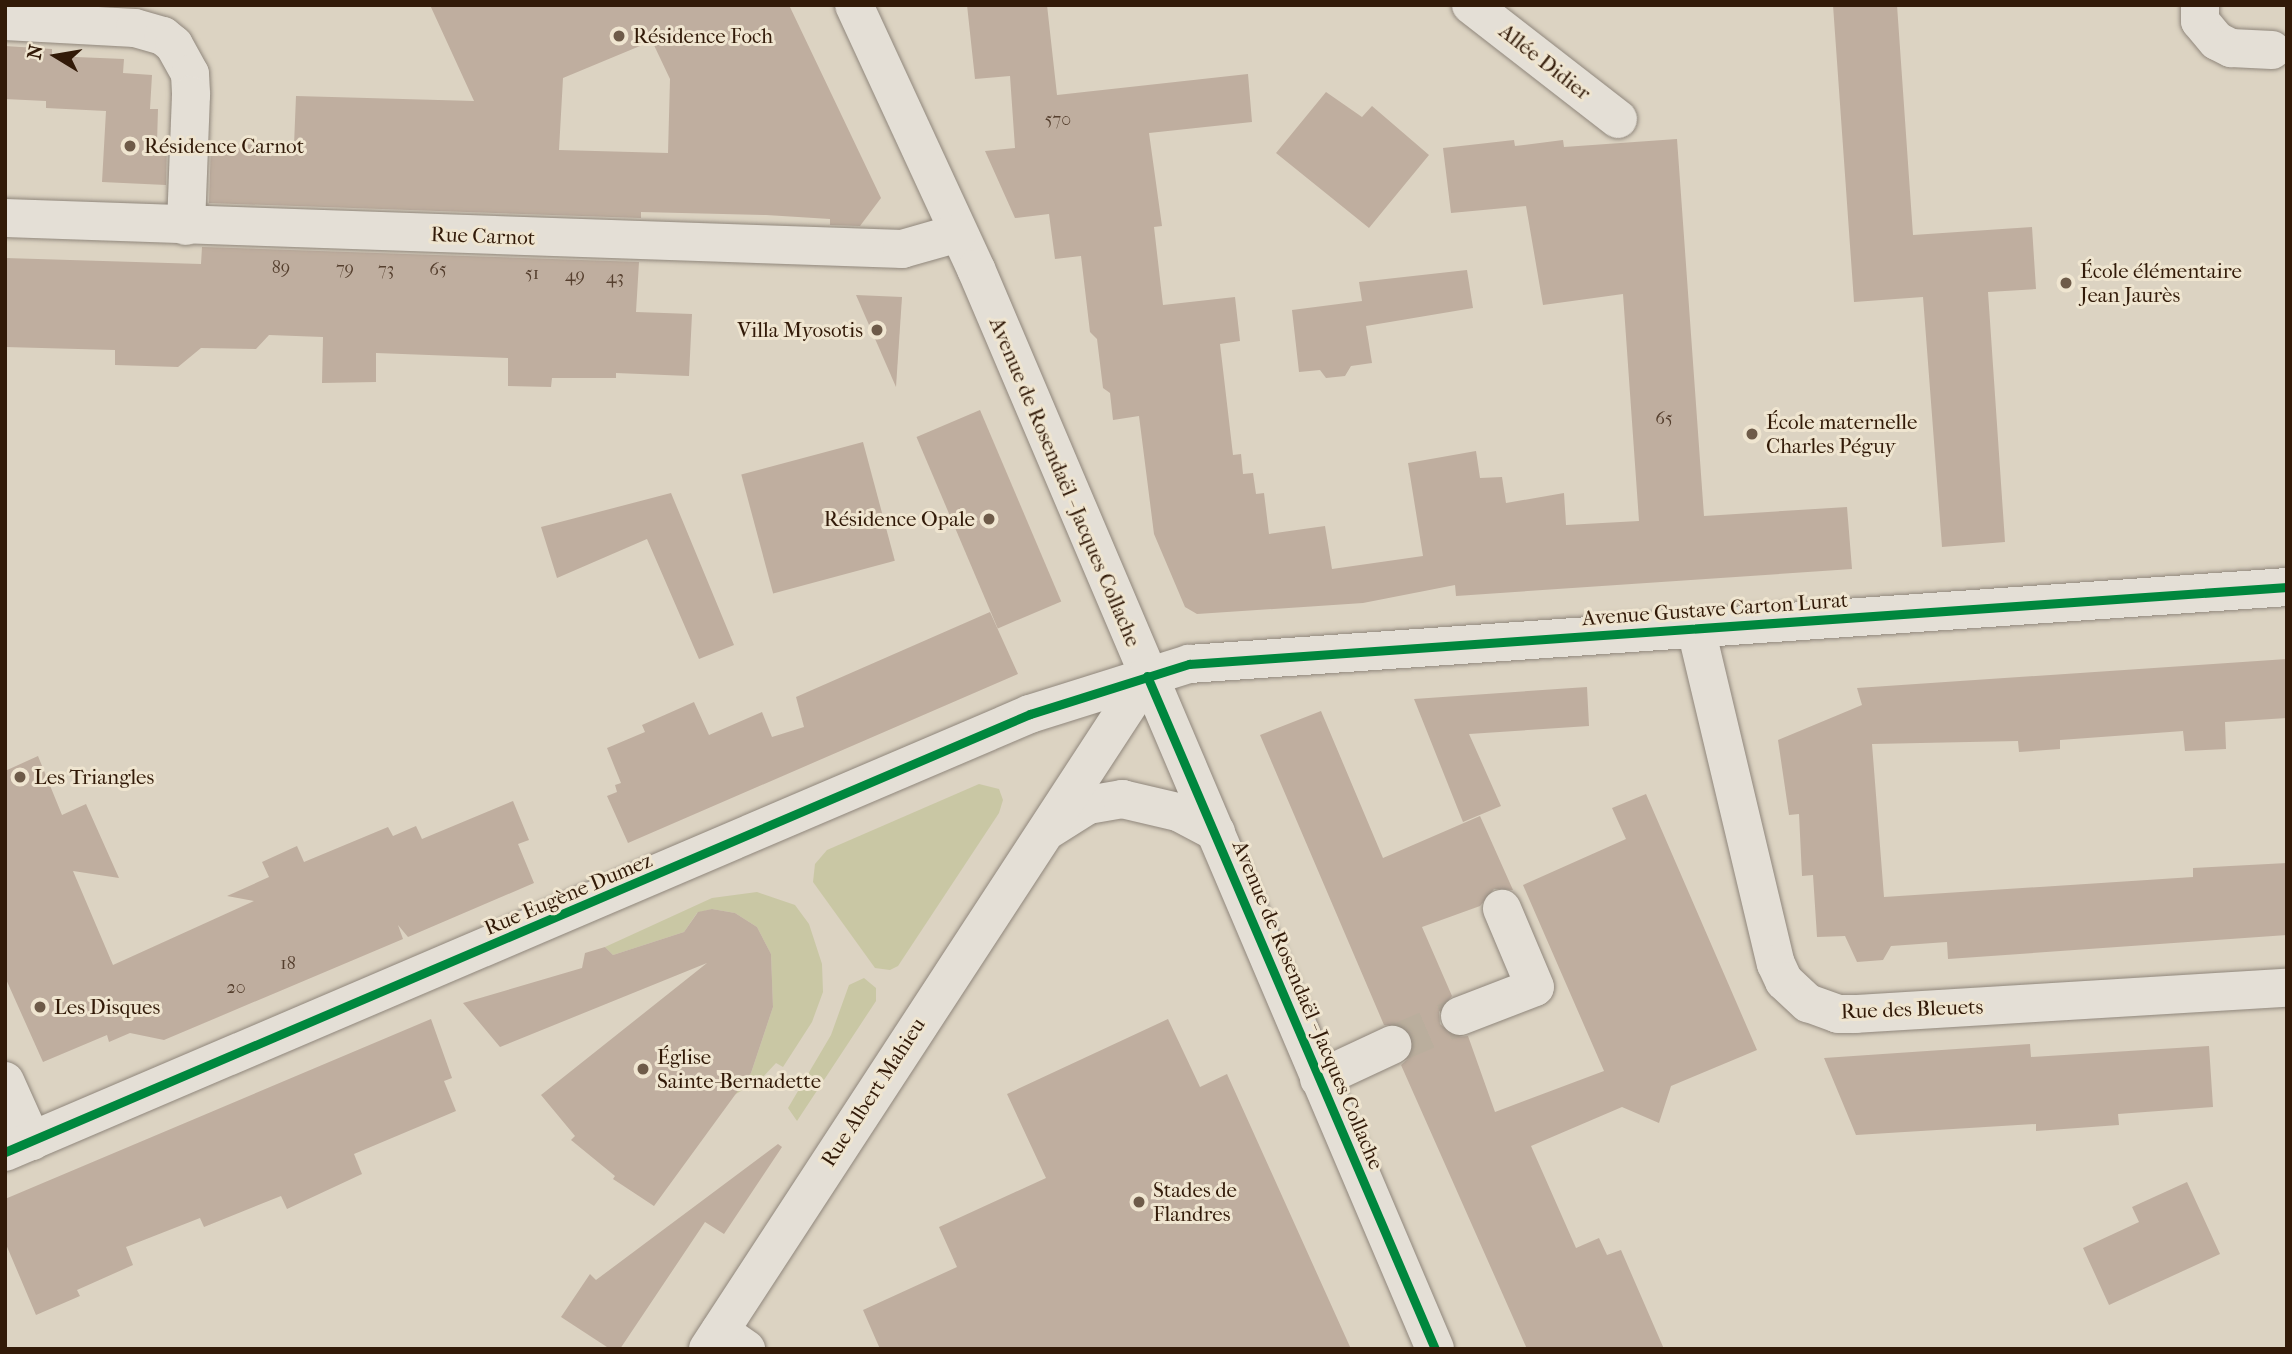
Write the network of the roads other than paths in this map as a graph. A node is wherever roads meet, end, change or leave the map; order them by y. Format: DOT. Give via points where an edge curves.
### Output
graph roads {
  1 [pos="854,5"];
  2 [pos="1471,5"];
  3 [pos="2200,5"];
  4 [pos="5,21"];
  5 [pos="2272,50"];
  6 [pos="1618,119"];
  7 [pos="5,218"];
  8 [pos="186,226"];
  9 [pos="958,233"];
  10 [pos="2287,587"];
  11 [pos="1696,629"];
  12 [pos="1147,676"];
  13 [pos="1216,832"];
  14 [pos="1040,837"];
  15 [pos="1502,909"];
  16 [pos="2287,988"];
  17 [pos="1460,1016"];
  18 [pos="1392,1045"];
  19 [pos="1319,1079"];
  20 [pos="5,1082"];
  21 [pos="18,1147"];
  22 [pos="725,1343"];
  23 [pos="1435,1349"];
  1 -- 9 [label="street, Avenue de Rosendaël - Jacques Collache"];
  2 -- 6 [label="street, Allée Didier"];
  3 -- 5 [label="street" via="2203,27 2217,41 2231,48"];
  4 -- 8 [label="street" via="135,28 163,36 174,45 190,74"];
  7 -- 8 [label="street, Rue Carnot"];
  8 -- 9 [label="street, Rue Carnot" via="902,249"];
  9 -- 12 [label="street, Avenue de Rosendaël - Jacques Collache"];
  10 -- 11 [label="street, Avenue Gustave Carton Lurat"];
  11 -- 12 [label="street, Avenue Gustave Carton Lurat" via="1223,659"];
  11 -- 16 [label="street, Rue des Bleuets" via="1776,964 1784,981 1808,1003 1838,1014 1856,1014"];
  12 -- 13 [label="street, Avenue de Rosendaël - Jacques Collache"];
  12 -- 14 [label="street, Rue Albert Mahieu"];
  12 -- 21 [label="street, Rue Eugène Dumez" via="1030,714"];
  13 -- 14 [label="street, Rue Albert Mahieu" via="1178,812 1122,799 1088,805"];
  13 -- 19 [label="street, Avenue de Rosendaël - Jacques Collache"];
  14 -- 22 [label="street, Rue Albert Mahieu"];
  15 -- 17 [label="street" via="1535,986"];
  18 -- 19 [label="street"];
  19 -- 23 [label="street, Avenue de Rosendaël - Jacques Collache"];
  20 -- 21 [label="street"];
}
